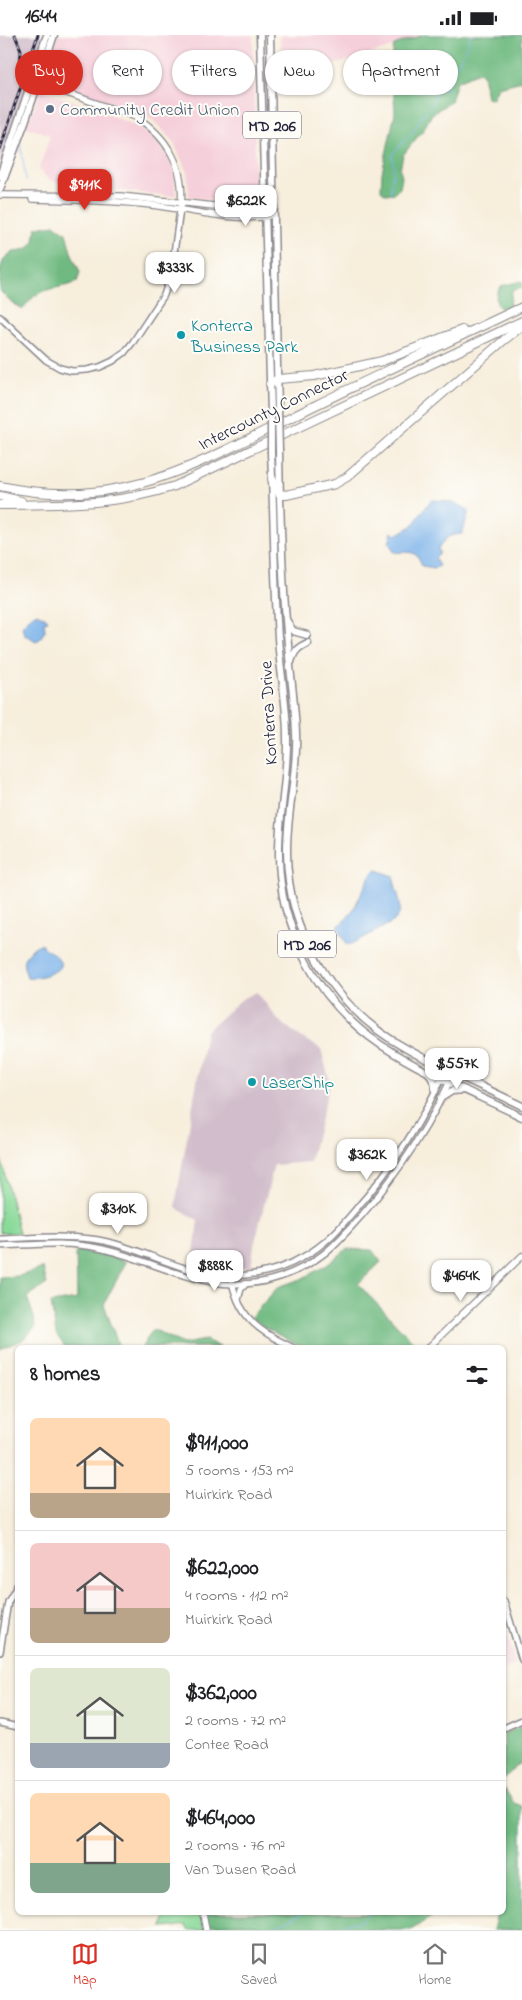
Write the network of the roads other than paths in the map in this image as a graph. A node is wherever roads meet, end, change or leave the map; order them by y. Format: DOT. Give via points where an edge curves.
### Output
graph roads {
  1 [pos="47,35"];
  2 [pos="54,35"];
  3 [pos="260,35"];
  4 [pos="270,35"];
  5 [pos="43,50"];
  6 [pos="48,50"];
  7 [pos="30,95"];
  8 [pos="31,95"];
  9 [pos="71,95"];
  10 [pos="0,176"];
  11 [pos="0,189"];
  12 [pos="265,189"];
  13 [pos="0,195"];
  14 [pos="18,195"];
  15 [pos="181,203"];
  16 [pos="180,210"];
  17 [pos="250,211"];
  18 [pos="266,215"];
  19 [pos="274,215"];
  20 [pos="522,307"];
  21 [pos="0,317"];
  22 [pos="522,321"];
  23 [pos="522,326"];
  24 [pos="278,379"];
  25 [pos="270,384"];
  26 [pos="272,479"];
  27 [pos="0,486"];
  28 [pos="26,492"];
  29 [pos="280,494"];
  30 [pos="0,495"];
  31 [pos="32,504"];
  32 [pos="0,505"];
  33 [pos="286,616"];
  34 [pos="307,635"];
  35 [pos="308,643"];
  36 [pos="290,665"];
  37 [pos="446,1069"];
  38 [pos="427,1070"];
  39 [pos="454,1072"];
  40 [pos="442,1077"];
  41 [pos="450,1081"];
  42 [pos="468,1090"];
  43 [pos="436,1091"];
  44 [pos="441,1098"];
  45 [pos="522,1106"];
  46 [pos="522,1117"];
  47 [pos="0,1239"];
  48 [pos="0,1246"];
  49 [pos="522,1256"];
  50 [pos="522,1262"];
  51 [pos="507,1271"];
  52 [pos="231,1276"];
  53 [pos="247,1283"];
  54 [pos="232,1284"];
  55 [pos="238,1303"];
  56 [pos="288,1345"];
  57 [pos="431,1345"];
  58 [pos="15,1589"];
  59 [pos="506,1607"];
  60 [pos="1,1634"];
  61 [pos="0,1652"];
  62 [pos="522,1659"];
  63 [pos="522,1720"];
  64 [pos="0,1723"];
  65 [pos="15,1726"];
  66 [pos="506,1727"];
  67 [pos="203,1915"];
  68 [pos="206,1930"];
  1 -- 5 [label="main road"];
  2 -- 6 [label="main road"];
  3 -- 12 [label="main road, MD 206"];
  4 -- 19 [label="main road, MD 206"];
  7 -- 10 [label="main road"];
  8 -- 11 [label="main road"];
  9 -- 15 [label="main road" via="136,117 162,138 178,167"];
  12 -- 17 [label="main road" via="258,206"];
  12 -- 18 [label="main road, MD 206"];
  13 -- 14 [label="main road"];
  14 -- 15 [label="main road" via="120,196"];
  14 -- 16 [label="main road" via="32,199 117,202"];
  15 -- 16 [label="main road"];
  15 -- 17 [label="main road"];
  16 -- 18 [label="main road" via="238,217"];
  16 -- 21 [label="street" via="171,275 164,295 133,342 113,361 87,370 60,368 46,360"];
  17 -- 18 [label="main road"];
  18 -- 19 [label="main road"];
  18 -- 25 [label="main road, Konterra Drive / MD 206"];
  19 -- 24 [label="main road, Konterra Drive / MD 206"];
  20 -- 24 [label="highway" via="382,361 314,376"];
  20 -- 28 [label="highway, Intercounty Connector" via="160,479 127,488 69,495"];
  22 -- 31 [label="highway, Intercounty Connector" via="174,486 118,500"];
  23 -- 29 [label="highway" via="347,477 335,484"];
  24 -- 25 [label="highway"];
  24 -- 29 [label="main road, Konterra Drive / MD 206, bridge"];
  25 -- 26 [label="main road, Konterra Drive / MD 206, bridge"];
  26 -- 29 [label="highway"];
  26 -- 38 [label="main road, Konterra Drive / MD 206" via="278,640 287,734 279,851 287,916 308,967 345,1016 382,1045"];
  27 -- 28 [label="highway"];
  28 -- 30 [label="highway"];
  29 -- 33 [label="main road, Konterra Drive / MD 206"];
  30 -- 31 [label="highway"];
  31 -- 32 [label="highway"];
  33 -- 34 [label="main road" via="293,631"];
  33 -- 36 [label="main road, Konterra Drive / MD 206"];
  35 -- 36 [label="main road" via="295,651"];
  36 -- 37 [label="main road, Konterra Drive / MD 206" via="297,758 286,850 291,894 300,926 329,981 352,1009 382,1034"];
  37 -- 39 [label="main road, Konterra Drive / MD 206"];
  37 -- 40 [label="street"];
  38 -- 40 [label="main road, Konterra Drive / MD 206"];
  38 -- 43 [label="main road" via="434,1079"];
  39 -- 41 [label="street"];
  39 -- 45 [label="main road, Konterra Drive / MD 206"];
  40 -- 41 [label="main road, Konterra Drive / MD 206"];
  40 -- 43 [label="street"];
  41 -- 42 [label="main road, Konterra Drive / MD 206"];
  41 -- 44 [label="street"];
  42 -- 44 [label="main road" via="452,1091"];
  42 -- 46 [label="main road, Konterra Drive / MD 206"];
  43 -- 52 [label="street" via="397,1157 335,1233 317,1249 286,1266"];
  44 -- 53 [label="street" via="400,1167 340,1240 296,1271"];
  47 -- 52 [label="street" via="92,1239 187,1268"];
  48 -- 54 [label="street" via="88,1246 187,1276"];
  49 -- 51 [label="main road"];
  50 -- 51 [label="main road"];
  51 -- 57 [label="main road"];
  52 -- 54 [label="street"];
  53 -- 54 [label="street"];
  53 -- 55 [label="street" via="238,1294"];
  54 -- 55 [label="street"];
  55 -- 56 [label="street" via="258,1328"];
  58 -- 60 [label="street" via="8,1602"];
  59 -- 62 [label="street"];
  60 -- 61 [label="street"];
  63 -- 66 [label="street"];
  64 -- 65 [label="street"];
  67 -- 68 [label="main road"];
}
